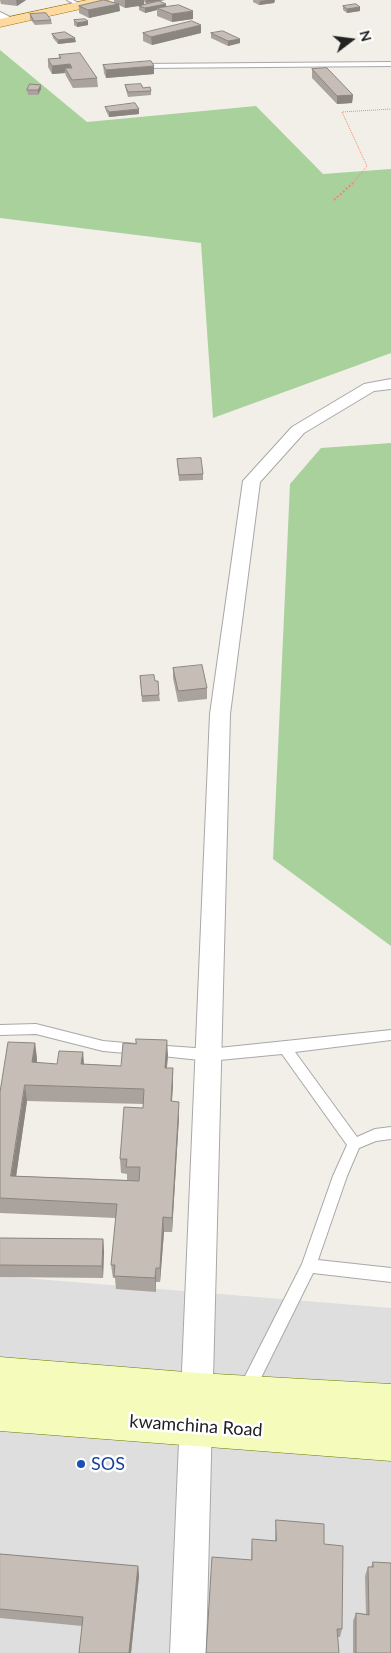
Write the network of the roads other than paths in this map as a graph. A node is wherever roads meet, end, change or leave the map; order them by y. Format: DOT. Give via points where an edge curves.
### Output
graph roads {
  1 [pos="103,0"];
  2 [pos="77,2"];
  3 [pos="3,19"];
  4 [pos="391,64"];
  5 [pos="132,66"];
  6 [pos="391,384"];
  7 [pos="0,1030"];
  8 [pos="391,1035"];
  9 [pos="285,1048"];
  10 [pos="209,1055"];
  11 [pos="391,1133"];
  12 [pos="354,1144"];
  13 [pos="309,1266"];
  14 [pos="391,1276"];
  15 [pos="0,1376"];
  16 [pos="244,1394"];
  17 [pos="391,1403"];
  18 [pos="197,1409"];
  19 [pos="0,1412"];
  20 [pos="391,1441"];
  21 [pos="188,1653"];
  1 -- 2 [label="main road"];
  2 -- 3 [label="main road"];
  4 -- 5 [label="lane"];
  6 -- 10 [label="street" via="370,387 298,430 252,481 220,714"];
  7 -- 10 [label="lane" via="36,1029 103,1046"];
  8 -- 9 [label="lane"];
  9 -- 10 [label="lane"];
  9 -- 12 [label="lane"];
  10 -- 18 [label="street"];
  11 -- 12 [label="lane" via="375,1135"];
  12 -- 13 [label="lane"];
  13 -- 14 [label="lane"];
  13 -- 16 [label="lane"];
  15 -- 18 [label="main road, kwamchina Road"];
  16 -- 17 [label="main road, kwamchina Road"];
  16 -- 18 [label="main road, kwamchina Road"];
  18 -- 19 [label="main road, kwamchina Road"];
  18 -- 20 [label="main road, kwamchina Road"];
  18 -- 21 [label="street"];
}
